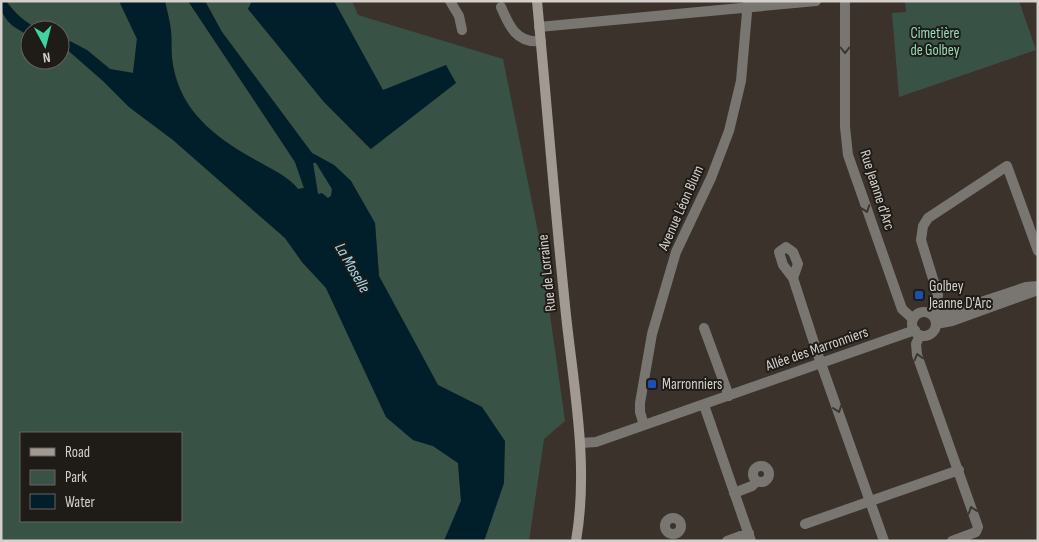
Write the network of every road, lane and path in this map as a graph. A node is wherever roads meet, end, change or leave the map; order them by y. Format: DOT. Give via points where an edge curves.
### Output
graph roads {
  1 [pos="450,1"];
  2 [pos="537,1"];
  3 [pos="816,1"];
  4 [pos="845,1"];
  5 [pos="748,5"];
  6 [pos="501,6"];
  7 [pos="539,27"];
  8 [pos="462,30"];
  9 [pos="541,41"];
  10 [pos="1038,251"];
  11 [pos="793,278"];
  12 [pos="1038,286"];
  13 [pos="1038,290"];
  14 [pos="934,318"];
  15 [pos="913,319"];
  16 [pos="704,328"];
  17 [pos="917,332"];
  18 [pos="821,364"];
  19 [pos="729,396"];
  20 [pos="704,405"];
  21 [pos="644,426"];
  22 [pos="581,443"];
  23 [pos="959,470"];
  24 [pos="757,481"];
  25 [pos="734,493"];
  26 [pos="870,501"];
  27 [pos="805,524"];
  28 [pos="750,537"];
  29 [pos="576,541"];
  30 [pos="727,541"];
  31 [pos="884,541"];
  32 [pos="952,541"];
  1 -- 8 [label="street" via="459,16"];
  2 -- 7 [label="main road, Rue de Lorraine"];
  3 -- 5 [label="street"];
  4 -- 15 [label="street, Rue Jeanne d'Arc, one-way" via="848,155 902,309"];
  5 -- 7 [label="street"];
  5 -- 21 [label="street, Avenue Léon Blum" via="741,81 729,131 676,252 652,334 640,403"];
  6 -- 9 [label="street" via="516,35 528,41"];
  7 -- 9 [label="main road, Rue de Lorraine"];
  9 -- 22 [label="main road, Rue de Lorraine"];
  10 -- 14 [label="street" via="1007,166 936,212 923,226 921,240 938,295"];
  11 -- 18 [label="street"];
  12 -- 14 [label="street" via="1026,287"];
  13 -- 14 [label="street" via="952,321"];
  14 -- 15 [label="street" via="925,311"];
  14 -- 17 [label="street" via="932,333"];
  15 -- 17 [label="street" via="912,325"];
  16 -- 19 [label="street"];
  17 -- 18 [label="street, Allée des Marronniers"];
  23 -- 17 [label="street, one-way" via="917,355"];
  18 -- 19 [label="street, Allée des Marronniers"];
  18 -- 26 [label="street, one-way"];
  19 -- 20 [label="street, Allée des Marronniers"];
  20 -- 21 [label="street, Allée des Marronniers"];
  20 -- 25 [label="street"];
  21 -- 22 [label="street, Allée des Marronniers" via="596,442"];
  22 -- 29 [label="main road, Rue de Lorraine" via="581,504"];
  23 -- 26 [label="street"];
  32 -- 23 [label="street, one-way" via="976,532 978,527"];
  24 -- 25 [label="street"];
  25 -- 28 [label="street"];
  26 -- 27 [label="street"];
  26 -- 31 [label="street"];
  28 -- 30 [label="street"];
}
